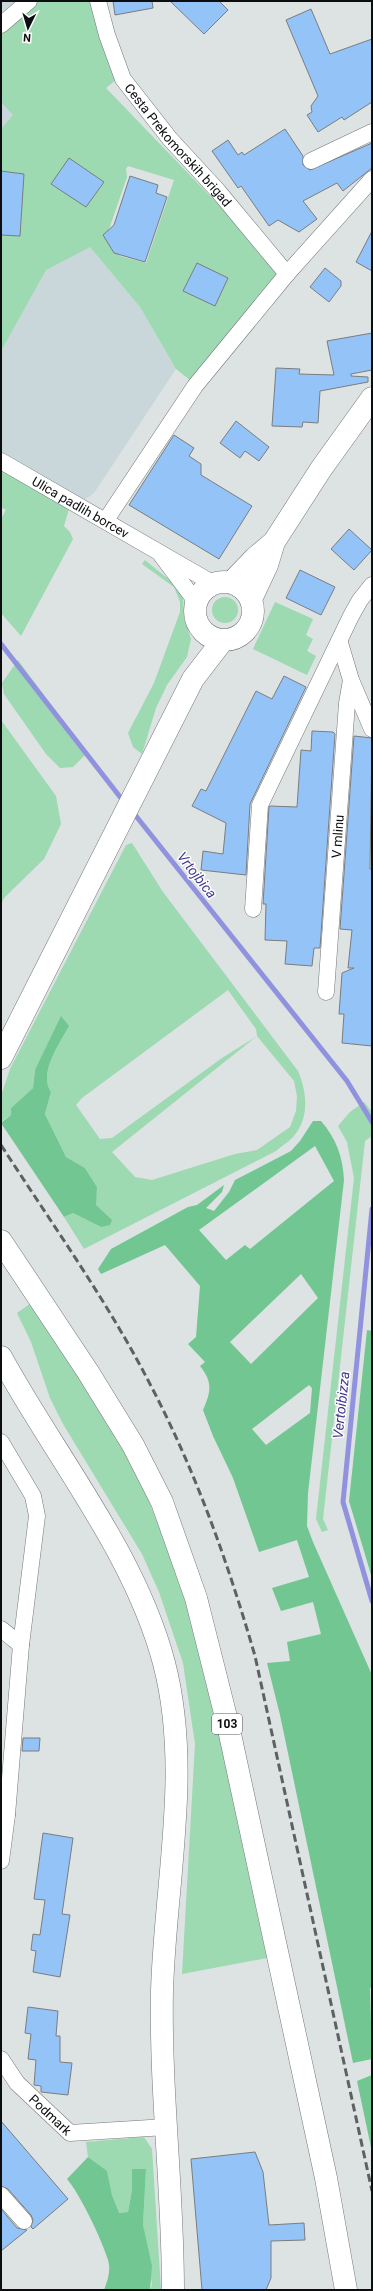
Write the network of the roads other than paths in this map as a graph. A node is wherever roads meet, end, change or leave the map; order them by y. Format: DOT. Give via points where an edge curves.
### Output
graph roads {
  1 [pos="29,1"];
  2 [pos="98,1"];
  3 [pos="1,25"];
  4 [pos="372,132"];
  5 [pos="311,161"];
  6 [pos="372,179"];
  7 [pos="287,274"];
  8 [pos="372,398"];
  9 [pos="1,461"];
  10 [pos="106,520"];
  11 [pos="274,542"];
  12 [pos="160,553"];
  13 [pos="222,583"];
  14 [pos="372,585"];
  15 [pos="251,598"];
  16 [pos="196,603"];
  17 [pos="202,629"];
  18 [pos="223,640"];
  19 [pos="340,643"];
  20 [pos="193,679"];
  21 [pos="351,680"];
  22 [pos="372,729"];
  23 [pos="253,909"];
  24 [pos="326,992"];
  25 [pos="1,1058"];
  26 [pos="1,1241"];
  27 [pos="1,1357"];
  28 [pos="1,1442"];
  29 [pos="1,1629"];
  30 [pos="21,1645"];
  31 [pos="4,1815"];
  32 [pos="1,1861"];
  33 [pos="1,2059"];
  34 [pos="166,2127"];
  35 [pos="1,2195"];
  36 [pos="24,2220"];
  37 [pos="340,2250"];
  38 [pos="173,2290"];
  39 [pos="334,2290"];
  40 [pos="346,2290"];
  1 -- 3 [label="street"];
  2 -- 7 [label="street, Cesta Prekomorskih brigad" via="123,79 170,139 218,191"];
  4 -- 5 [label="street"];
  6 -- 7 [label="street"];
  7 -- 10 [label="street" via="195,386"];
  8 -- 11 [label="street" via="321,468"];
  9 -- 10 [label="street, Ulica padlih borcev"];
  10 -- 12 [label="street, Ulica padlih borcev"];
  11 -- 13 [label="street"];
  11 -- 15 [label="street" via="267,565"];
  12 -- 13 [label="street, Ulica padlih borcev"];
  12 -- 16 [label="street, Ulica padlih borcev"];
  13 -- 15 [label="street" via="239,586"];
  13 -- 16 [label="street" via="200,595"];
  14 -- 19 [label="street" via="360,600"];
  15 -- 18 [label="street" via="253,615 246,630 240,636"];
  16 -- 17 [label="street" via="196,617"];
  17 -- 18 [label="street" via="212,637"];
  17 -- 20 [label="street"];
  18 -- 20 [label="street"];
  19 -- 21 [label="street, V mlinu"];
  19 -- 23 [label="street" via="260,804"];
  20 -- 25 [label="street"];
  21 -- 22 [label="street, V mlinu"];
  21 -- 24 [label="street, V mlinu" via="347,703"];
  26 -- 37 [label="street, 103" via="133,1445 175,1535 215,1668"];
  27 -- 34 [label="street" via="133,1580 153,1628 164,1664 173,1713 176,1765 162,1992"];
  28 -- 30 [label="street" via="33,1496 37,1516"];
  29 -- 30 [label="street"];
  30 -- 31 [label="street"];
  31 -- 32 [label="street"];
  33 -- 34 [label="street, Podmark" via="17,2083 70,2133"];
  34 -- 38 [label="street"];
  35 -- 36 [label="street"];
  37 -- 39 [label="street, 103"];
  37 -- 40 [label="street, 103"];
}
